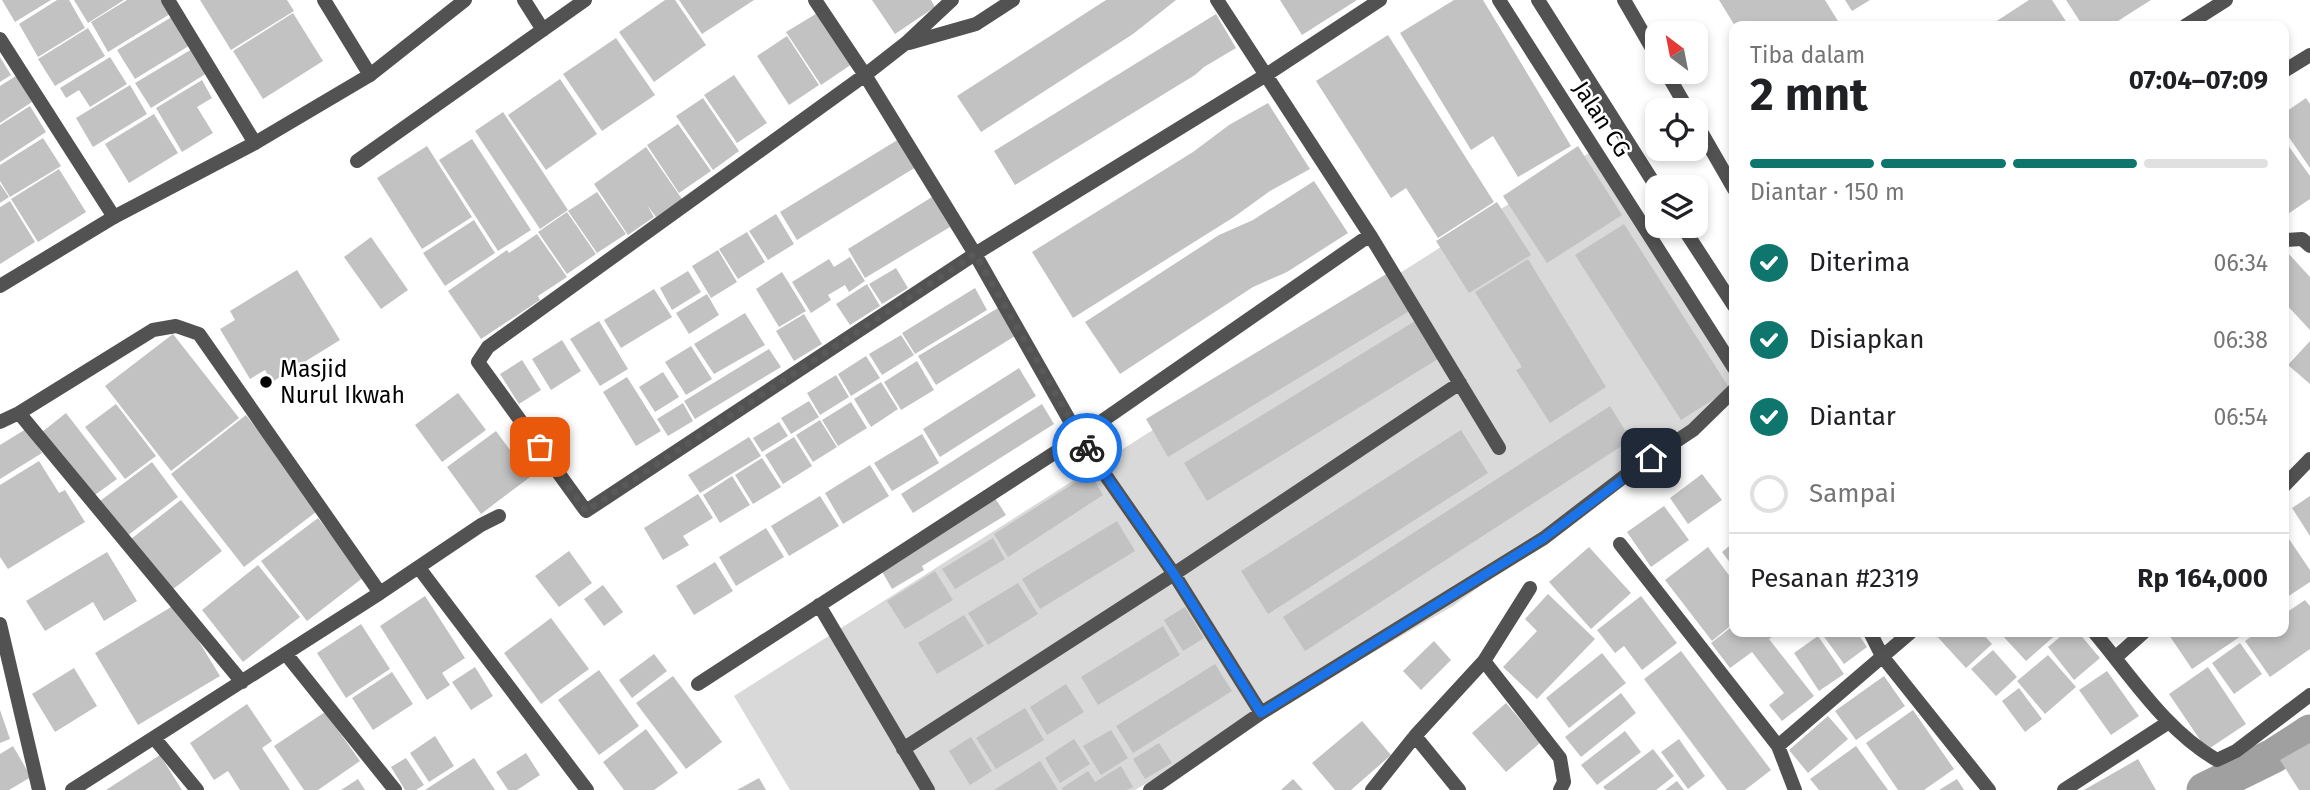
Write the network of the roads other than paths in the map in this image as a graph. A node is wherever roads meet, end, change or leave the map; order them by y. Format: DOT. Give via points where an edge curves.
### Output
graph roads {
  1 [pos="167,0"];
  2 [pos="324,0"];
  3 [pos="465,0"];
  4 [pos="524,0"];
  5 [pos="585,0"];
  6 [pos="815,0"];
  7 [pos="952,0"];
  8 [pos="1013,0"];
  9 [pos="1217,0"];
  10 [pos="1380,0"];
  11 [pos="1499,0"];
  12 [pos="1538,0"];
  13 [pos="1624,0"];
  14 [pos="2227,0"];
  15 [pos="2193,21"];
  16 [pos="543,30"];
  17 [pos="1645,36"];
  18 [pos="0,39"];
  19 [pos="906,43"];
  20 [pos="2310,55"];
  21 [pos="2289,68"];
  22 [pos="370,75"];
  23 [pos="865,75"];
  24 [pos="1266,75"];
  25 [pos="255,142"];
  26 [pos="1708,144"];
  27 [pos="357,161"];
  28 [pos="1649,175"];
  29 [pos="1729,180"];
  30 [pos="114,217"];
  31 [pos="1370,235"];
  32 [pos="1690,238"];
  33 [pos="2289,240"];
  34 [pos="2310,246"];
  35 [pos="975,254"];
  36 [pos="0,286"];
  37 [pos="1729,298"];
  38 [pos="1729,360"];
  39 [pos="1461,383"];
  40 [pos="1729,395"];
  41 [pos="19,413"];
  42 [pos="0,422"];
  43 [pos="1079,437"];
  44 [pos="1499,447"];
  45 [pos="2310,459"];
  46 [pos="2289,481"];
  47 [pos="499,516"];
  48 [pos="1620,544"];
  49 [pos="419,568"];
  50 [pos="1174,574"];
  51 [pos="1530,588"];
  52 [pos="380,593"];
  53 [pos="819,604"];
  54 [pos="0,624"];
  55 [pos="1873,637"];
  56 [pos="1904,637"];
  57 [pos="2098,637"];
  58 [pos="2138,637"];
  59 [pos="286,654"];
  60 [pos="1882,656"];
  61 [pos="2116,657"];
  62 [pos="1484,661"];
  63 [pos="242,682"];
  64 [pos="698,684"];
  65 [pos="2310,695"];
  66 [pos="1261,713"];
  67 [pos="2169,722"];
  68 [pos="1415,736"];
  69 [pos="155,739"];
  70 [pos="1778,746"];
  71 [pos="903,749"];
  72 [pos="39,790"];
  73 [pos="72,790"];
  74 [pos="197,790"];
  75 [pos="395,790"];
  76 [pos="587,790"];
  77 [pos="928,790"];
  78 [pos="1150,790"];
  79 [pos="1372,790"];
  80 [pos="1459,790"];
  81 [pos="1560,790"];
  82 [pos="1795,790"];
  83 [pos="1989,790"];
  84 [pos="2064,790"];
  1 -- 25 [label="street"];
  2 -- 22 [label="street"];
  3 -- 22 [label="street"];
  4 -- 16 [label="street"];
  5 -- 16 [label="street"];
  6 -- 23 [label="street"];
  7 -- 19 [label="street"];
  8 -- 19 [label="street" via="976,24"];
  9 -- 24 [label="street"];
  10 -- 24 [label="street"];
  11 -- 38 [label="street, Jalan CG"];
  12 -- 28 [label="street"];
  13 -- 17 [label="street"];
  14 -- 15 [label="street"];
  16 -- 27 [label="street"];
  18 -- 30 [label="street"];
  19 -- 23 [label="street"];
  20 -- 21 [label="street"];
  22 -- 25 [label="street"];
  23 -- 35 [label="street"];
  23 -- 35 [label="street" via="502,335 478,362 586,511"];
  24 -- 31 [label="street"];
  24 -- 35 [label="street"];
  25 -- 30 [label="street"];
  26 -- 29 [label="street"];
  30 -- 36 [label="street"];
  31 -- 39 [label="street"];
  31 -- 43 [label="street"];
  32 -- 37 [label="street"];
  33 -- 34 [label="street" via="2302,239"];
  35 -- 43 [label="street"];
  39 -- 44 [label="street"];
  39 -- 50 [label="street"];
  40 -- 66 [label="street" via="1693,430 1544,538"];
  41 -- 42 [label="street"];
  41 -- 52 [label="street" via="153,330 177,326 199,334"];
  41 -- 63 [label="street"];
  43 -- 50 [label="street"];
  43 -- 53 [label="street"];
  45 -- 46 [label="street"];
  47 -- 49 [label="street"];
  48 -- 70 [label="street"];
  49 -- 52 [label="street"];
  49 -- 76 [label="street"];
  50 -- 66 [label="street"];
  50 -- 71 [label="street"];
  51 -- 62 [label="street"];
  52 -- 59 [label="street"];
  53 -- 64 [label="street"];
  53 -- 71 [label="street"];
  54 -- 72 [label="street"];
  55 -- 60 [label="street"];
  56 -- 60 [label="street"];
  57 -- 61 [label="street"];
  58 -- 61 [label="street"];
  59 -- 63 [label="street"];
  59 -- 75 [label="street"];
  60 -- 70 [label="street"];
  60 -- 83 [label="street"];
  61 -- 67 [label="street"];
  62 -- 68 [label="street"];
  62 -- 81 [label="street" via="1560,758 1564,782"];
  63 -- 69 [label="street"];
  65 -- 67 [label="street" via="2236,751 2217,760 2197,749"];
  66 -- 78 [label="street"];
  67 -- 84 [label="street"];
  68 -- 79 [label="street"];
  68 -- 80 [label="street"];
  69 -- 73 [label="street"];
  69 -- 74 [label="street"];
  70 -- 82 [label="street"];
  71 -- 77 [label="street"];
}
